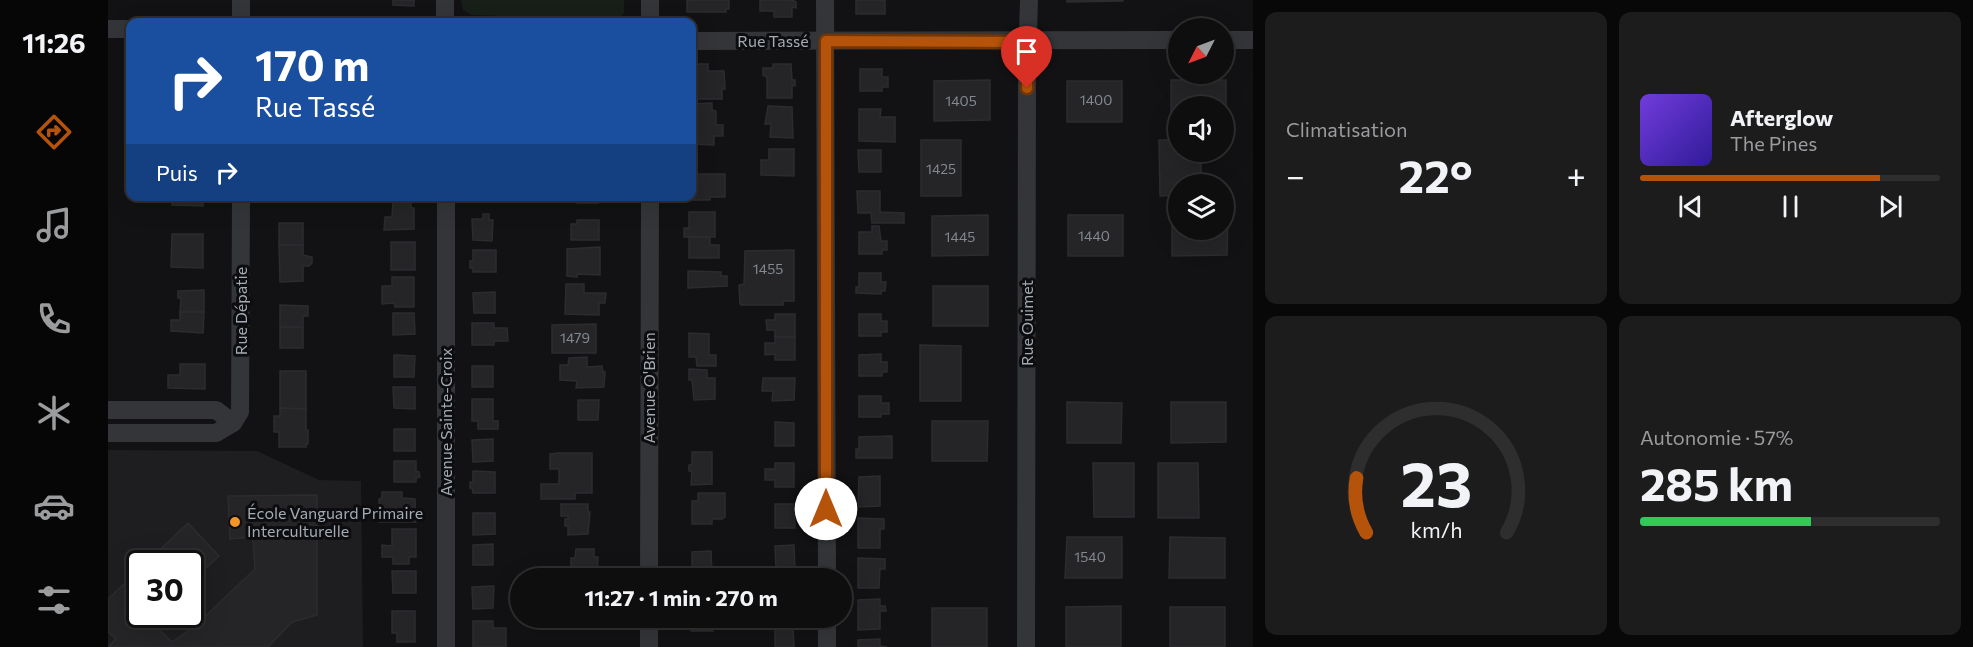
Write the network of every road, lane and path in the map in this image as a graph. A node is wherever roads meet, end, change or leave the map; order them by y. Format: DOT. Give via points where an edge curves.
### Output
graph roads {
  1 [pos="241,0"];
  2 [pos="445,0"];
  3 [pos="650,0"];
  4 [pos="825,0"];
  5 [pos="1029,0"];
  6 [pos="241,18"];
  7 [pos="445,18"];
  8 [pos="650,18"];
  9 [pos="108,29"];
  10 [pos="126,29"];
  11 [pos="1168,40"];
  12 [pos="1234,40"];
  13 [pos="1253,40"];
  14 [pos="696,41"];
  15 [pos="826,41"];
  16 [pos="1027,42"];
  17 [pos="241,201"];
  18 [pos="446,201"];
  19 [pos="650,201"];
  20 [pos="108,410"];
  21 [pos="127,410"];
  22 [pos="233,423"];
  23 [pos="127,432"];
  24 [pos="108,433"];
  25 [pos="649,568"];
  26 [pos="827,568"];
  27 [pos="649,628"];
  28 [pos="827,628"];
  29 [pos="446,647"];
  30 [pos="650,647"];
  31 [pos="827,647"];
  32 [pos="1026,647"];
  1 -- 6 [label="street"];
  2 -- 7 [label="street"];
  3 -- 8 [label="street"];
  4 -- 15 [label="street"];
  5 -- 16 [label="street, Rue Ouimet"];
  9 -- 10 [label="street"];
  11 -- 16 [label="street, Rue Tassé"];
  12 -- 13 [label="street"];
  14 -- 15 [label="street, Rue Tassé"];
  15 -- 16 [label="street, Rue Tassé"];
  15 -- 26 [label="street"];
  16 -- 32 [label="street, Rue Ouimet"];
  17 -- 22 [label="street, Rue Dépatie" via="240,412"];
  18 -- 29 [label="street, Avenue Sainte-Croix"];
  19 -- 25 [label="street, Avenue O'Brien"];
  20 -- 21 [label="street"];
  21 -- 22 [label="street" via="216,410"];
  21 -- 23 [label="street"];
  22 -- 23 [label="street" via="216,433"];
  23 -- 24 [label="street"];
  27 -- 30 [label="street"];
  28 -- 31 [label="street"];
}
